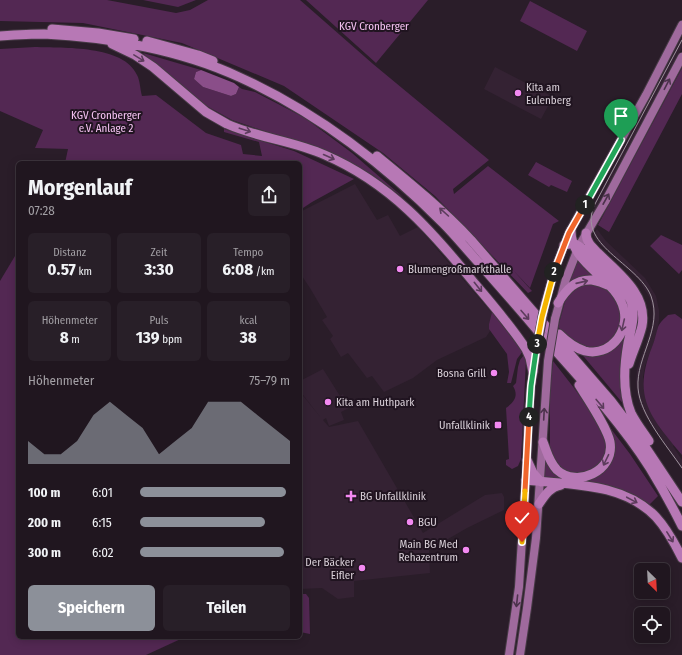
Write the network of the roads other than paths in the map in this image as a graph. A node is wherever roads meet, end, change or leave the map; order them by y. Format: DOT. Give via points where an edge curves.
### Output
graph roads {
  1 [pos="682,25"];
  2 [pos="0,30"];
  3 [pos="0,36"];
  4 [pos="104,40"];
  5 [pos="682,57"];
  6 [pos="571,230"];
  7 [pos="586,232"];
  8 [pos="573,246"];
  9 [pos="613,290"];
  10 [pos="558,303"];
  11 [pos="539,318"];
  12 [pos="566,363"];
  13 [pos="533,372"];
  14 [pos="625,387"];
  15 [pos="543,442"];
  16 [pos="527,460"];
  17 [pos="526,480"];
  18 [pos="541,482"];
  19 [pos="565,484"];
  20 [pos="682,498"];
  21 [pos="682,502"];
  22 [pos="539,504"];
  23 [pos="682,526"];
  24 [pos="682,558"];
  25 [pos="509,655"];
  26 [pos="520,655"];
  1 -- 6 [label="main road"];
  11 -- 2 [label="highway, one-way" via="451,218 431,200 334,124 277,89 236,69 159,44 74,30"];
  3 -- 4 [label="highway" via="42,34"];
  4 -- 12 [label="highway, one-way" via="158,50 215,67 287,102 342,136 410,192 445,225"];
  4 -- 13 [label="highway, one-way" via="142,59 206,112 217,118 240,128 324,154 354,169 384,189 407,207 479,288 526,349"];
  7 -- 5 [label="main road, one-way" via="605,202"];
  6 -- 8 [label="highway"];
  7 -- 8 [label="main road"];
  7 -- 14 [label="highway" via="590,245 629,284 640,302 642,325 628,368"];
  8 -- 9 [label="highway"];
  8 -- 10 [label="main road"];
  8 -- 13 [label="main road, bridge" via="555,269 545,304"];
  8 -- 14 [label="highway" via="622,287 633,306"];
  10 -- 9 [label="highway, one-way" via="572,286 581,281 598,281"];
  9 -- 11 [label="highway, one-way" via="624,308 624,326 616,341 602,350 590,352 575,346"];
  15 -- 10 [label="main road, one-way, bridge" via="548,361"];
  11 -- 21 [label="highway" via="640,439"];
  12 -- 15 [label="highway, one-way" via="607,434 610,453 598,471 587,477 574,478 561,473 553,466"];
  12 -- 23 [label="highway, one-way" via="645,461"];
  13 -- 16 [label="main road"];
  14 -- 20 [label="highway" via="629,407 636,422 674,480"];
  15 -- 18 [label="main road"];
  16 -- 17 [label="main road"];
  16 -- 18 [label="highway"];
  17 -- 18 [label="highway"];
  17 -- 25 [label="main road, one-way" via="519,587"];
  18 -- 19 [label="highway"];
  18 -- 22 [label="main road"];
  19 -- 22 [label="highway" via="552,489"];
  19 -- 24 [label="highway, one-way" via="604,489 629,498 651,512"];
  22 -- 26 [label="main road" via="531,584"];
}
